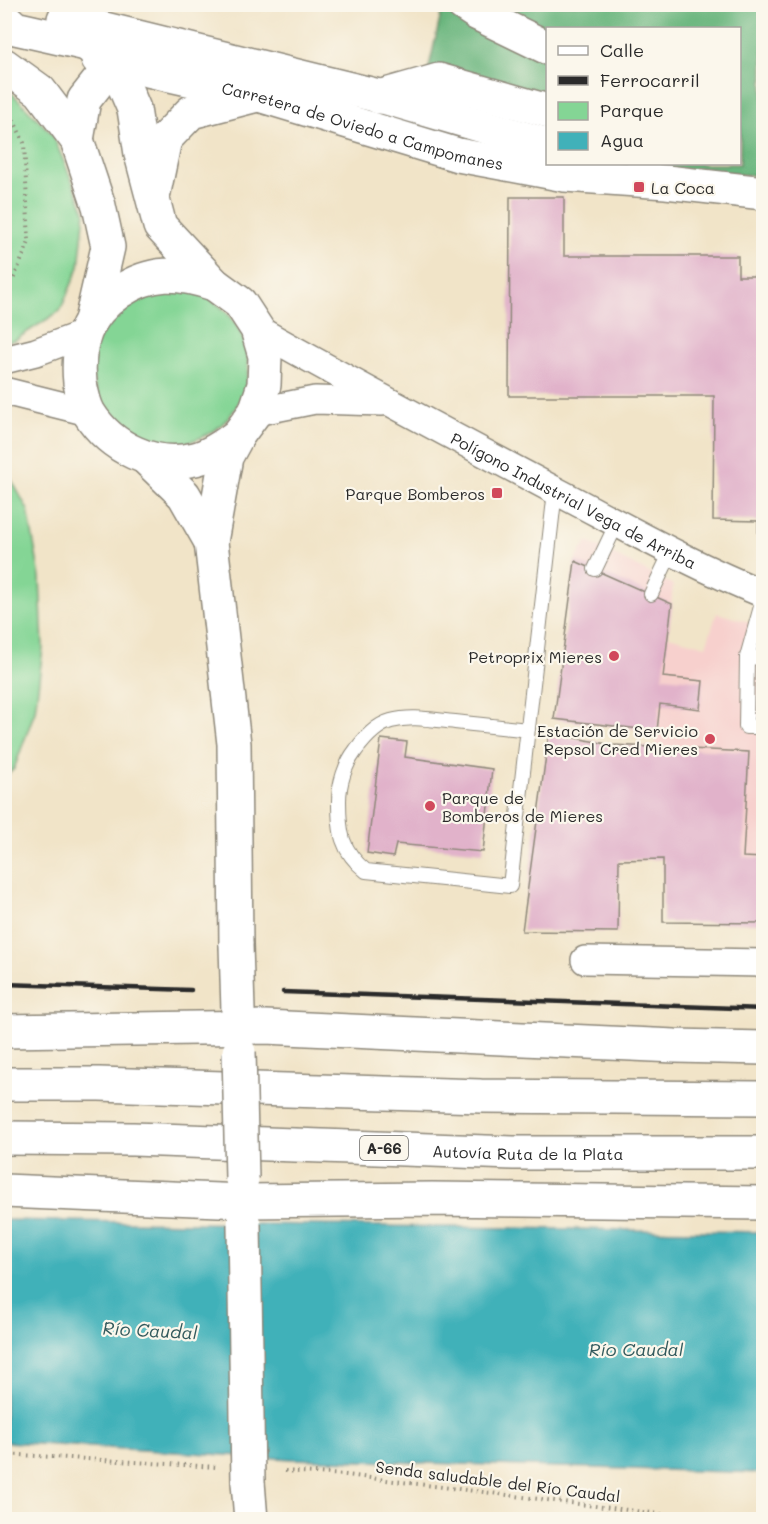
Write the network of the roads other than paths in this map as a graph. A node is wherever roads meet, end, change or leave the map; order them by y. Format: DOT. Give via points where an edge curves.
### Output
graph roads {
  1 [pos="6,4"];
  2 [pos="463,4"];
  3 [pos="4,18"];
  4 [pos="4,42"];
  5 [pos="546,47"];
  6 [pos="114,62"];
  7 [pos="232,62"];
  8 [pos="4,65"];
  9 [pos="258,95"];
  10 [pos="383,97"];
  11 [pos="546,110"];
  12 [pos="77,140"];
  13 [pos="546,144"];
  14 [pos="612,165"];
  15 [pos="666,182"];
  16 [pos="764,192"];
  17 [pos="152,201"];
  18 [pos="214,284"];
  19 [pos="87,328"];
  20 [pos="257,329"];
  21 [pos="4,360"];
  22 [pos="4,391"];
  23 [pos="387,402"];
  24 [pos="88,412"];
  25 [pos="247,423"];
  26 [pos="146,458"];
  27 [pos="555,491"];
  28 [pos="617,524"];
  29 [pos="211,542"];
  30 [pos="671,552"];
  31 [pos="595,569"];
  32 [pos="651,594"];
  33 [pos="764,595"];
  34 [pos="747,657"];
  35 [pos="764,658"];
  36 [pos="764,727"];
  37 [pos="528,730"];
  38 [pos="585,960"];
  39 [pos="764,963"];
  40 [pos="238,1030"];
  41 [pos="4,1031"];
  42 [pos="764,1048"];
  43 [pos="4,1084"];
  44 [pos="764,1098"];
  45 [pos="4,1138"];
  46 [pos="764,1153"];
  47 [pos="4,1191"];
  48 [pos="243,1202"];
  49 [pos="764,1203"];
  50 [pos="250,1520"];
  1 -- 7 [label="main road, Carretera de Oviedo a Campomanes"];
  2 -- 5 [label="main road"];
  3 -- 6 [label="main road" via="15,28 86,44"];
  4 -- 6 [label="main road, Carretera de Oviedo a Campomanes"];
  6 -- 7 [label="main road" via="163,56"];
  6 -- 9 [label="main road, Carretera de Oviedo a Campomanes"];
  6 -- 12 [label="main road" via="84,100"];
  6 -- 17 [label="main road" via="134,109"];
  7 -- 10 [label="main road, Carretera de Oviedo a Campomanes"];
  8 -- 12 [label="main road" via="40,91"];
  9 -- 10 [label="main road"];
  9 -- 15 [label="main road, Carretera de Oviedo a Campomanes" via="458,155 565,175"];
  9 -- 17 [label="main road" via="191,112 165,139"];
  10 -- 11 [label="main road" via="439,80"];
  10 -- 13 [label="main road, Carretera de Oviedo a Campomanes"];
  12 -- 19 [label="main road" via="108,247"];
  14 -- 15 [label="main road"];
  15 -- 16 [label="main road"];
  17 -- 18 [label="main road" via="160,226"];
  18 -- 19 [label="main road" via="188,276 159,275 132,284 108,300"];
  18 -- 20 [label="main road" via="240,303"];
  19 -- 21 [label="street" via="36,352"];
  19 -- 24 [label="main road" via="78,354"];
  20 -- 23 [label="street, Polígono Industrial Vega de Arriba"];
  20 -- 25 [label="main road" via="265,356 264,385"];
  22 -- 24 [label="street"];
  23 -- 25 [label="street, Polígono Industrial Vega de Arriba" via="315,400"];
  23 -- 27 [label="street, Polígono Industrial Vega de Arriba"];
  24 -- 26 [label="main road" via="120,446"];
  25 -- 26 [label="main road" via="218,450 195,459 171,462"];
  25 -- 29 [label="main road" via="226,457"];
  26 -- 29 [label="main road" via="184,495"];
  27 -- 28 [label="street, Polígono Industrial Vega de Arriba"];
  27 -- 37 [label="lane"];
  28 -- 30 [label="street, Polígono Industrial Vega de Arriba"];
  28 -- 31 [label="lane"];
  29 -- 40 [label="main road, bridge" via="234,744"];
  30 -- 32 [label="lane"];
  30 -- 33 [label="street, Polígono Industrial Vega de Arriba"];
  33 -- 34 [label="lane"];
  34 -- 35 [label="lane"];
  34 -- 36 [label="lane" via="746,727"];
  37 -- 37 [label="lane" via="411,717 376,728 351,756 340,787 341,832 352,860 366,871 510,886"];
  38 -- 39 [label="street"];
  40 -- 41 [label="main road"];
  40 -- 42 [label="main road" via="265,1027"];
  40 -- 48 [label="main road, bridge"];
  43 -- 44 [label="main road" via="481,1096"];
  45 -- 46 [label="main road, Autovía Ruta de la Plata / A-66" via="144,1139 513,1153"];
  47 -- 48 [label="main road"];
  48 -- 49 [label="main road" via="432,1199"];
  48 -- 50 [label="main road, bridge"];
}
